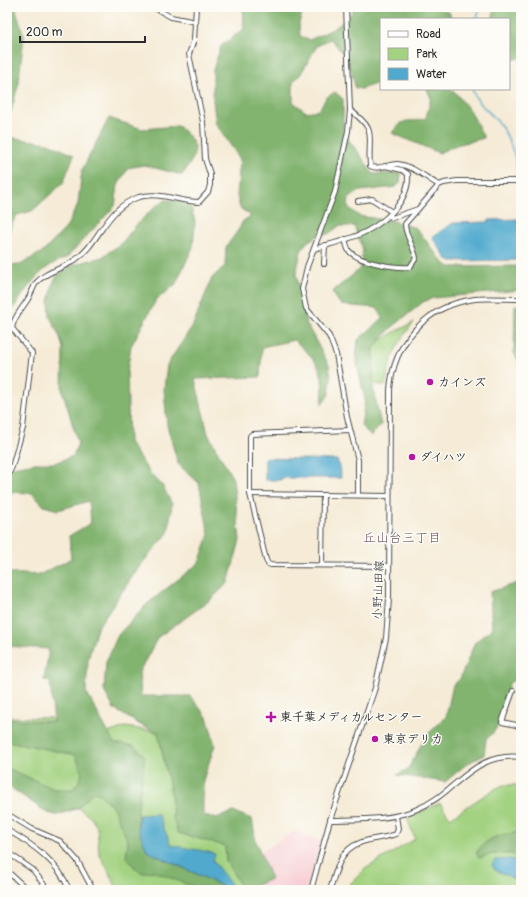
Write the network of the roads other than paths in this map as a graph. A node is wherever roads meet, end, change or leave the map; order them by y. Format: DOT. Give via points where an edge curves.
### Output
graph roads {
  1 [pos="153,7"];
  2 [pos="196,7"];
  3 [pos="346,7"];
  4 [pos="196,22"];
  5 [pos="350,110"];
  6 [pos="386,166"];
  7 [pos="521,181"];
  8 [pos="439,185"];
  9 [pos="358,201"];
  10 [pos="418,209"];
  11 [pos="391,213"];
  12 [pos="345,238"];
  13 [pos="325,245"];
  14 [pos="314,249"];
  15 [pos="324,264"];
  16 [pos="521,299"];
  17 [pos="350,430"];
  18 [pos="7,477"];
  19 [pos="250,494"];
  20 [pos="323,495"];
  21 [pos="358,495"];
  22 [pos="389,496"];
  23 [pos="322,565"];
  24 [pos="389,566"];
  25 [pos="513,691"];
  26 [pos="521,726"];
  27 [pos="521,757"];
  28 [pos="7,814"];
  29 [pos="396,816"];
  30 [pos="330,820"];
  31 [pos="7,830"];
  32 [pos="7,853"];
  33 [pos="7,871"];
  34 [pos="28,890"];
  35 [pos="48,890"];
  36 [pos="69,890"];
  37 [pos="93,890"];
  38 [pos="311,890"];
  39 [pos="330,890"];
  1 -- 4 [label="street" via="171,17"];
  2 -- 4 [label="street"];
  3 -- 5 [label="street"];
  4 -- 18 [label="street" via="189,54 203,122 205,159 210,174 208,192 199,202 162,195 146,196 131,201 105,223 76,260 45,275 36,284 13,320 12,328 32,353 23,428"];
  5 -- 6 [label="street" via="363,120 371,131 370,166"];
  5 -- 14 [label="street" via="339,176"];
  6 -- 8 [label="street" via="396,163 406,166"];
  6 -- 11 [label="street" via="408,174 403,198"];
  7 -- 8 [label="street" via="457,181"];
  8 -- 10 [label="street"];
  9 -- 11 [label="street" via="372,199"];
  10 -- 11 [label="street" via="392,218"];
  10 -- 12 [label="street" via="405,224 416,258 410,267 401,268 362,259 349,251"];
  11 -- 12 [label="street" via="366,232"];
  12 -- 13 [label="street"];
  13 -- 14 [label="street"];
  13 -- 15 [label="street"];
  14 -- 17 [label="street" via="302,289 306,308 323,327 333,344"];
  16 -- 22 [label="street, 小野山田線" via="474,299 447,307 416,328 401,347 391,378"];
  17 -- 19 [label="street" via="252,434"];
  17 -- 21 [label="street" via="358,460"];
  19 -- 20 [label="street"];
  19 -- 23 [label="street" via="268,564"];
  20 -- 21 [label="street"];
  20 -- 23 [label="street"];
  21 -- 22 [label="street"];
  22 -- 24 [label="street, 小野山田線"];
  23 -- 24 [label="street"];
  24 -- 30 [label="street, 小野山田線" via="387,632 380,668"];
  25 -- 26 [label="street" via="502,722"];
  27 -- 29 [label="street" via="500,757 483,763 434,800 416,810"];
  28 -- 37 [label="street" via="32,829 60,841 77,860"];
  29 -- 30 [label="street"];
  29 -- 39 [label="street" via="396,834 360,842 348,848 340,860"];
  30 -- 38 [label="street, 小野山田線"];
  31 -- 36 [label="street" via="49,860"];
  32 -- 35 [label="street" via="33,870"];
  33 -- 34 [label="street"];
}
